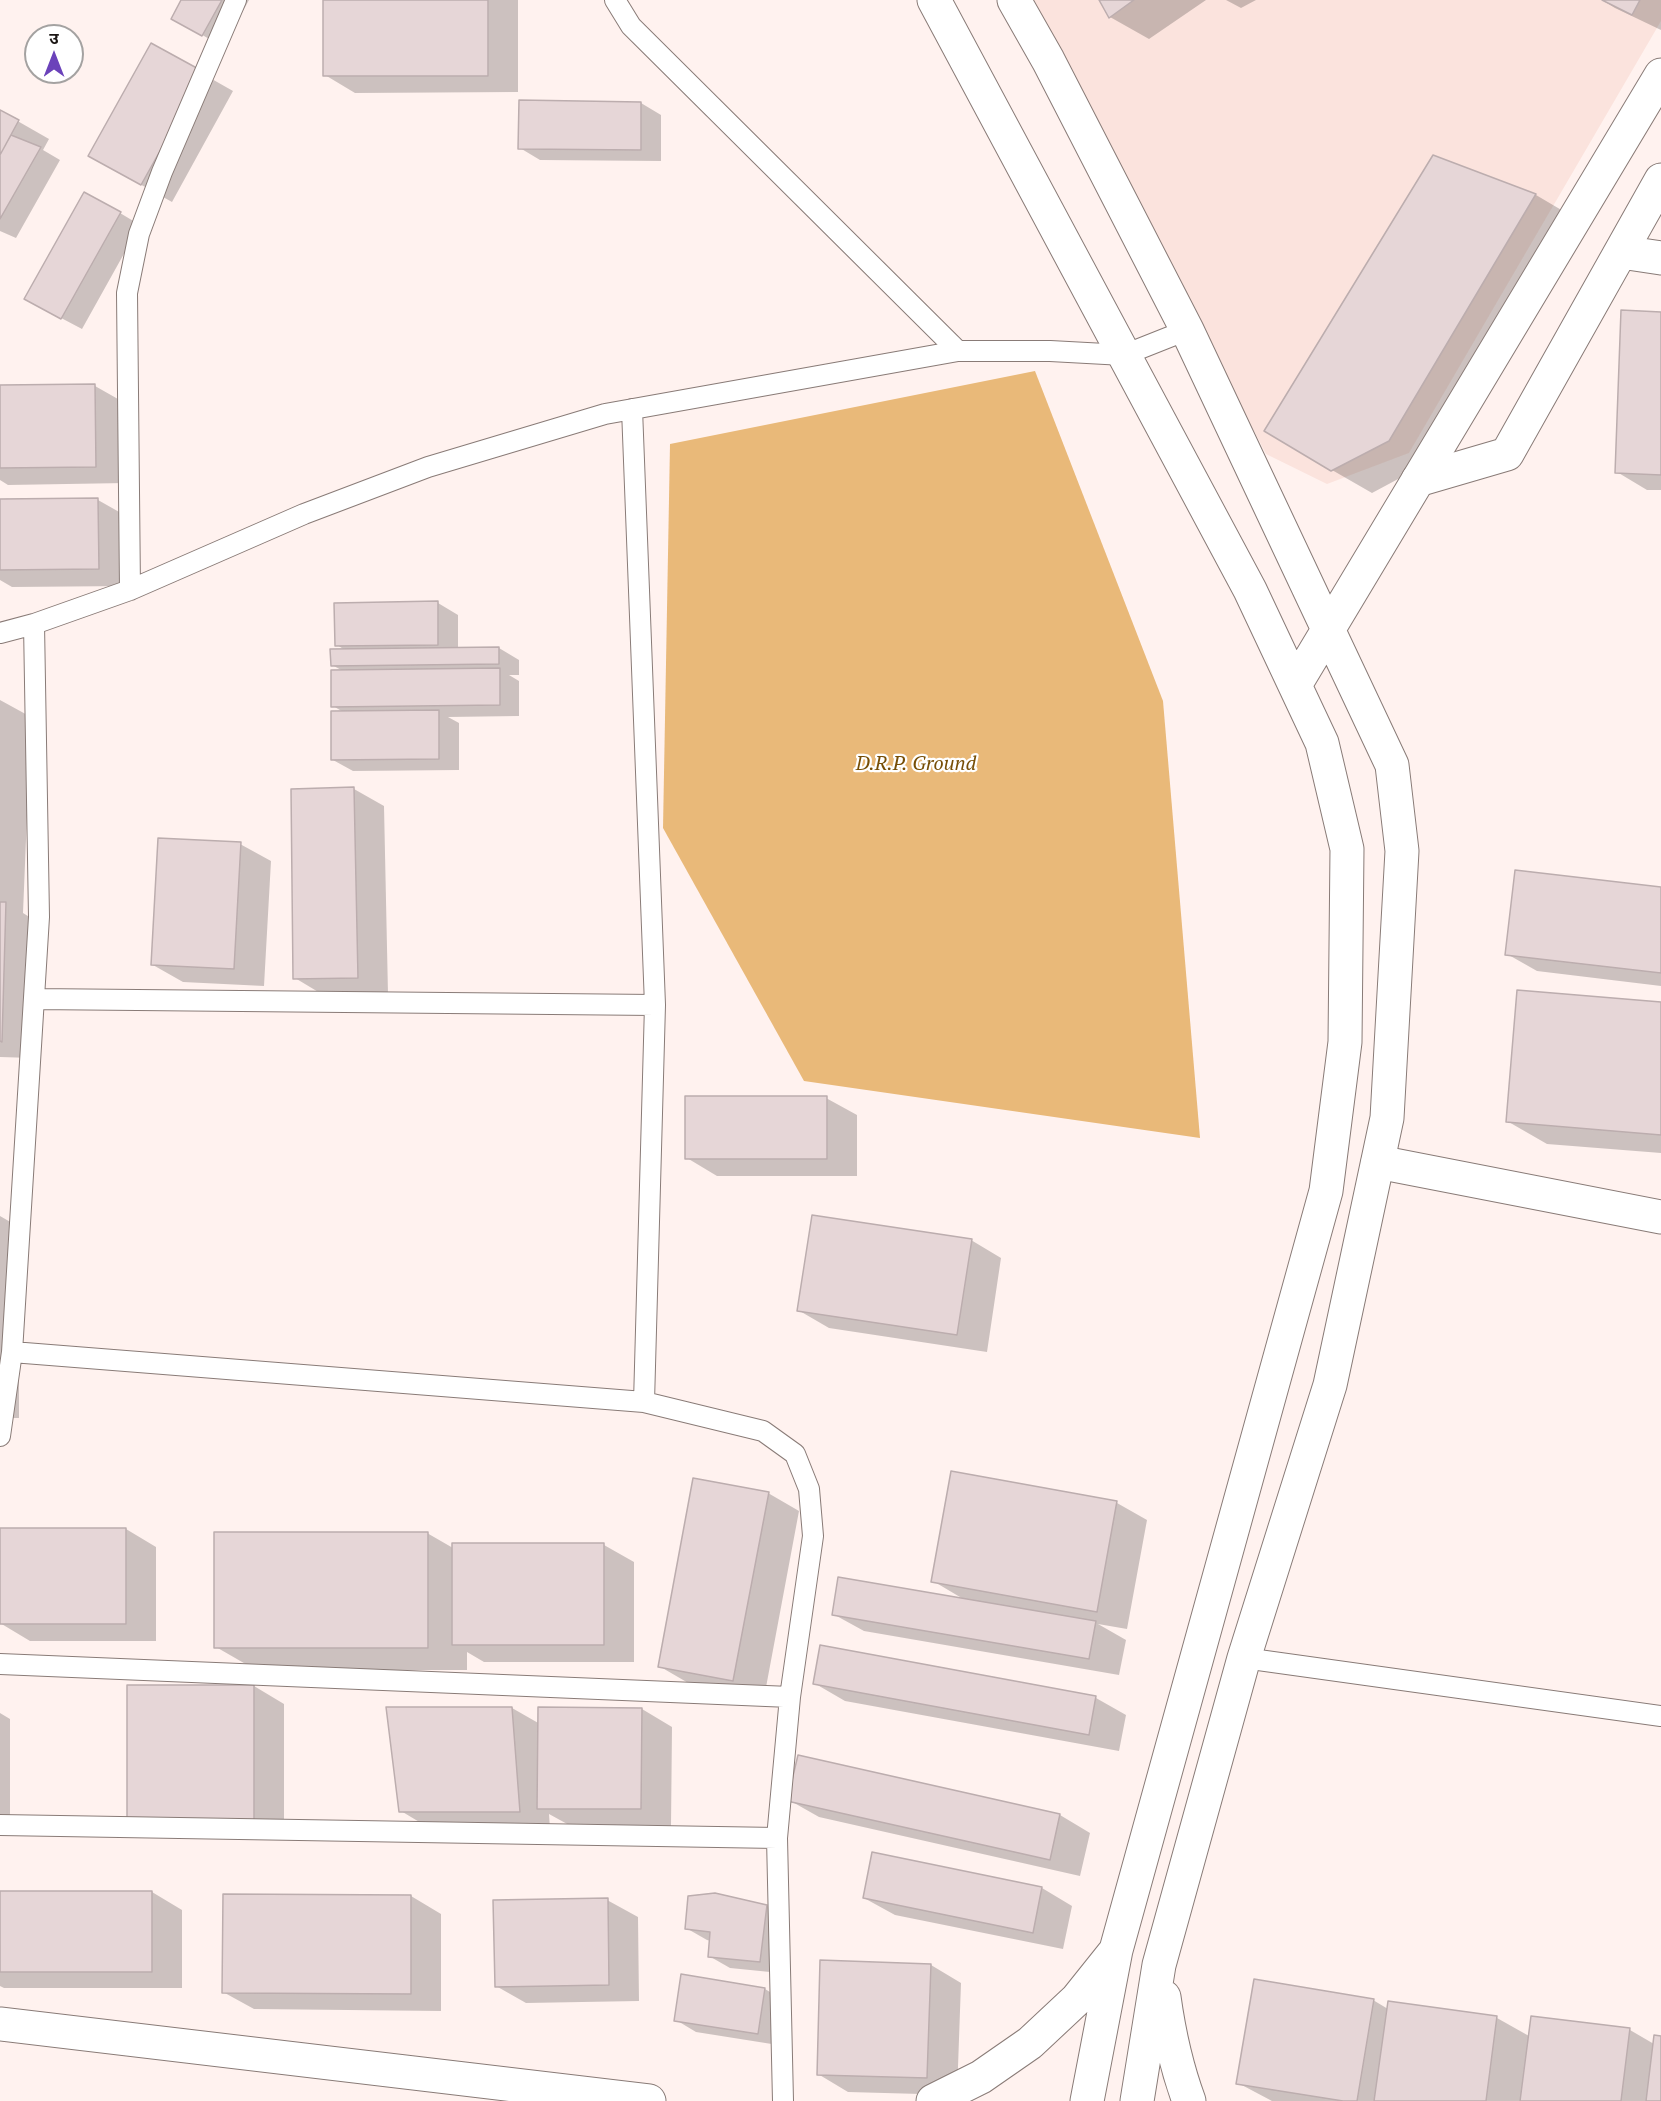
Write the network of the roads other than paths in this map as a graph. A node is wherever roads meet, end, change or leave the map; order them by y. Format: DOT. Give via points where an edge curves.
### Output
graph roads {
  1 [pos="236,0"];
  2 [pos="615,0"];
  3 [pos="934,0"];
  4 [pos="1014,0"];
  5 [pos="1661,75"];
  6 [pos="1661,180"];
  7 [pos="1621,252"];
  8 [pos="1661,258"];
  9 [pos="1187,330"];
  10 [pos="958,351"];
  11 [pos="1124,355"];
  12 [pos="632,409"];
  13 [pos="1418,480"];
  14 [pos="130,590"];
  15 [pos="34,624"];
  16 [pos="1328,630"];
  17 [pos="0,633"];
  18 [pos="1295,685"];
  19 [pos="34,999"];
  20 [pos="655,1005"];
  21 [pos="1378,1162"];
  22 [pos="1661,1218"];
  23 [pos="12,1352"];
  24 [pos="644,1401"];
  25 [pos="0,1436"];
  26 [pos="1244,1658"];
  27 [pos="0,1664"];
  28 [pos="790,1697"];
  29 [pos="1661,1716"];
  30 [pos="0,1825"];
  31 [pos="777,1838"];
  32 [pos="1116,1950"];
  33 [pos="1159,1965"];
  34 [pos="0,2024"];
  35 [pos="649,2101"];
  36 [pos="783,2101"];
  37 [pos="933,2101"];
  38 [pos="1087,2101"];
  39 [pos="1137,2101"];
  40 [pos="1189,2101"];
  1 -- 14 [label="lane" via="139,234 128,293"];
  2 -- 10 [label="lane" via="631,26"];
  3 -- 11 [label="main road"];
  4 -- 9 [label="main road"];
  5 -- 13 [label="main road"];
  6 -- 7 [label="main road"];
  7 -- 8 [label="main road"];
  7 -- 13 [label="main road" via="1508,454"];
  9 -- 11 [label="lane"];
  9 -- 16 [label="main road"];
  10 -- 11 [label="lane"];
  10 -- 12 [label="lane"];
  11 -- 18 [label="main road" via="1250,590"];
  12 -- 14 [label="lane" via="428,467 304,514"];
  12 -- 20 [label="lane"];
  13 -- 16 [label="main road"];
  14 -- 15 [label="lane"];
  15 -- 17 [label="lane"];
  15 -- 19 [label="lane" via="39,917"];
  16 -- 18 [label="main road"];
  16 -- 21 [label="main road" via="1392,765 1402,851 1388,1118"];
  18 -- 32 [label="main road" via="1322,743 1347,849 1345,1042 1326,1191"];
  19 -- 20 [label="lane"];
  19 -- 23 [label="lane"];
  20 -- 24 [label="lane"];
  21 -- 22 [label="main road"];
  21 -- 26 [label="main road" via="1330,1385"];
  23 -- 24 [label="lane"];
  23 -- 25 [label="lane"];
  24 -- 28 [label="lane" via="763,1431 795,1454 809,1489 813,1536"];
  26 -- 29 [label="lane"];
  26 -- 33 [label="main road"];
  27 -- 28 [label="lane"];
  28 -- 31 [label="lane"];
  30 -- 31 [label="lane"];
  31 -- 36 [label="lane"];
  32 -- 37 [label="main road" via="1077,1999 1030,2043 981,2077"];
  32 -- 38 [label="main road"];
  33 -- 39 [label="main road"];
  33 -- 40 [label="main road" via="1169,2036"];
  34 -- 35 [label="main road"];
}
